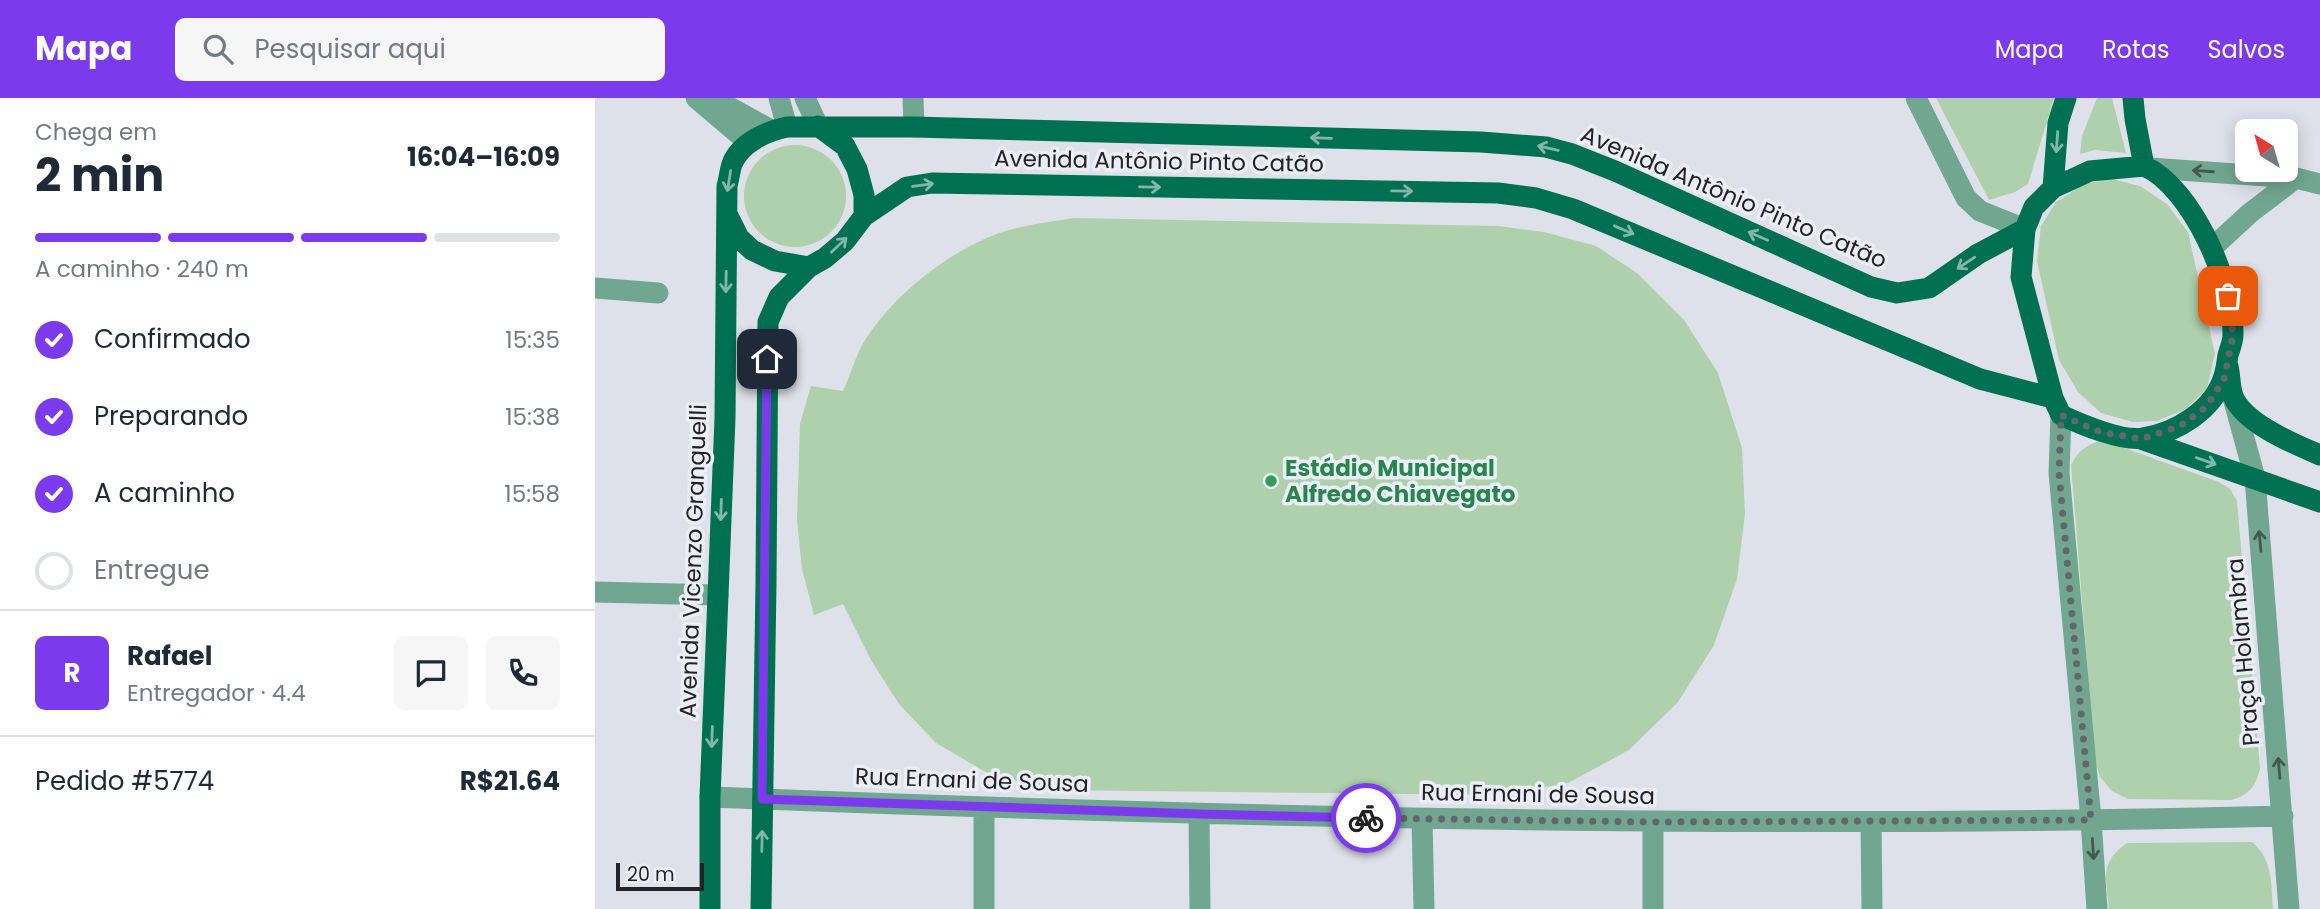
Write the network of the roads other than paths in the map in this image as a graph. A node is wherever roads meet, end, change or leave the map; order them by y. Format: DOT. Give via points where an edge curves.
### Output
graph roads {
  1 [pos="696,98"];
  2 [pos="713,98"];
  3 [pos="779,98"];
  4 [pos="805,98"];
  5 [pos="913,98"];
  6 [pos="1916,98"];
  7 [pos="2066,98"];
  8 [pos="2133,98"];
  9 [pos="818,126"];
  10 [pos="914,127"];
  11 [pos="779,129"];
  12 [pos="749,143"];
  13 [pos="2147,167"];
  14 [pos="2235,174"];
  15 [pos="2298,179"];
  16 [pos="2290,182"];
  17 [pos="2320,184"];
  18 [pos="2053,188"];
  19 [pos="727,214"];
  20 [pos="864,216"];
  21 [pos="2025,229"];
  22 [pos="2213,248"];
  23 [pos="809,267"];
  24 [pos="595,288"];
  25 [pos="658,293"];
  26 [pos="2227,359"];
  27 [pos="2232,394"];
  28 [pos="2057,407"];
  29 [pos="2141,439"];
  30 [pos="2320,455"];
  31 [pos="2255,478"];
  32 [pos="2320,502"];
  33 [pos="595,592"];
  34 [pos="718,596"];
  35 [pos="710,797"];
  36 [pos="762,799"];
  37 [pos="984,807"];
  38 [pos="1199,814"];
  39 [pos="2283,816"];
  40 [pos="1422,819"];
  41 [pos="2091,820"];
  42 [pos="1653,822"];
  43 [pos="1871,822"];
  44 [pos="710,909"];
  45 [pos="761,909"];
  46 [pos="984,909"];
  47 [pos="1200,909"];
  48 [pos="1425,909"];
  49 [pos="1654,909"];
  50 [pos="1872,909"];
  51 [pos="2097,909"];
  52 [pos="2289,909"];
  1 -- 12 [label="street"];
  2 -- 11 [label="street"];
  3 -- 11 [label="street"];
  4 -- 9 [label="street"];
  5 -- 10 [label="street"];
  6 -- 21 [label="street" via="1966,198 1980,211"];
  7 -- 18 [label="main road, one-way"];
  8 -- 13 [label="main road"];
  9 -- 10 [label="main road, Avenida Antônio Pinto Catão"];
  9 -- 11 [label="main road"];
  9 -- 20 [label="main road" via="845,146 864,195"];
  21 -- 10 [label="main road, Avenida Antônio Pinto Catão, one-way" via="1929,288 1897,293 1871,287 1615,171 1546,147"];
  11 -- 12 [label="main road"];
  12 -- 19 [label="main road, one-way" via="733,162"];
  14 -- 13 [label="street, one-way"];
  13 -- 18 [label="main road" via="2091,171"];
  13 -- 22 [label="main road" via="2178,193"];
  15 -- 17 [label="street"];
  16 -- 22 [label="street"];
  18 -- 21 [label="main road" via="2034,207"];
  19 -- 23 [label="main road" via="739,238 752,250 775,261"];
  19 -- 34 [label="main road, Avenida Vicenzo Granguelli, one-way"];
  23 -- 20 [label="main road, one-way" via="845,241"];
  20 -- 28 [label="main road, Avenida Antônio Pinto Catão, one-way" via="907,187 932,183 1498,193 1536,198 1573,209"];
  21 -- 28 [label="main road" via="2021,277"];
  22 -- 26 [label="main road" via="2228,296 2233,335"];
  23 -- 36 [label="main road" via="779,298 768,322"];
  24 -- 25 [label="street"];
  26 -- 27 [label="main road"];
  26 -- 29 [label="main road" via="2224,379 2206,407 2180,426"];
  27 -- 30 [label="main road" via="2250,417"];
  27 -- 31 [label="street, Praça Holambra"];
  28 -- 29 [label="main road" via="2100,432"];
  28 -- 41 [label="street"];
  29 -- 31 [label="main road, one-way"];
  31 -- 32 [label="main road"];
  39 -- 31 [label="street, Praça Holambra, one-way"];
  33 -- 34 [label="street"];
  34 -- 35 [label="main road, Avenida Vicenzo Granguelli, one-way"];
  35 -- 36 [label="street, Rua Ernani de Sousa"];
  35 -- 44 [label="main road, Avenida Vicenzo Granguelli"];
  36 -- 37 [label="street, Rua Ernani de Sousa"];
  45 -- 36 [label="main road, one-way"];
  37 -- 38 [label="street, Rua Ernani de Sousa"];
  37 -- 46 [label="street"];
  38 -- 40 [label="street, Rua Ernani de Sousa"];
  38 -- 47 [label="street"];
  39 -- 41 [label="street, Rua Ernani de Sousa"];
  39 -- 52 [label="street, Praça Holambra"];
  40 -- 42 [label="street, Rua Ernani de Sousa"];
  40 -- 48 [label="street"];
  41 -- 43 [label="street, Rua Ernani de Sousa"];
  41 -- 51 [label="street, one-way"];
  42 -- 43 [label="street, Rua Ernani de Sousa"];
  42 -- 49 [label="street"];
  43 -- 50 [label="street"];
}
